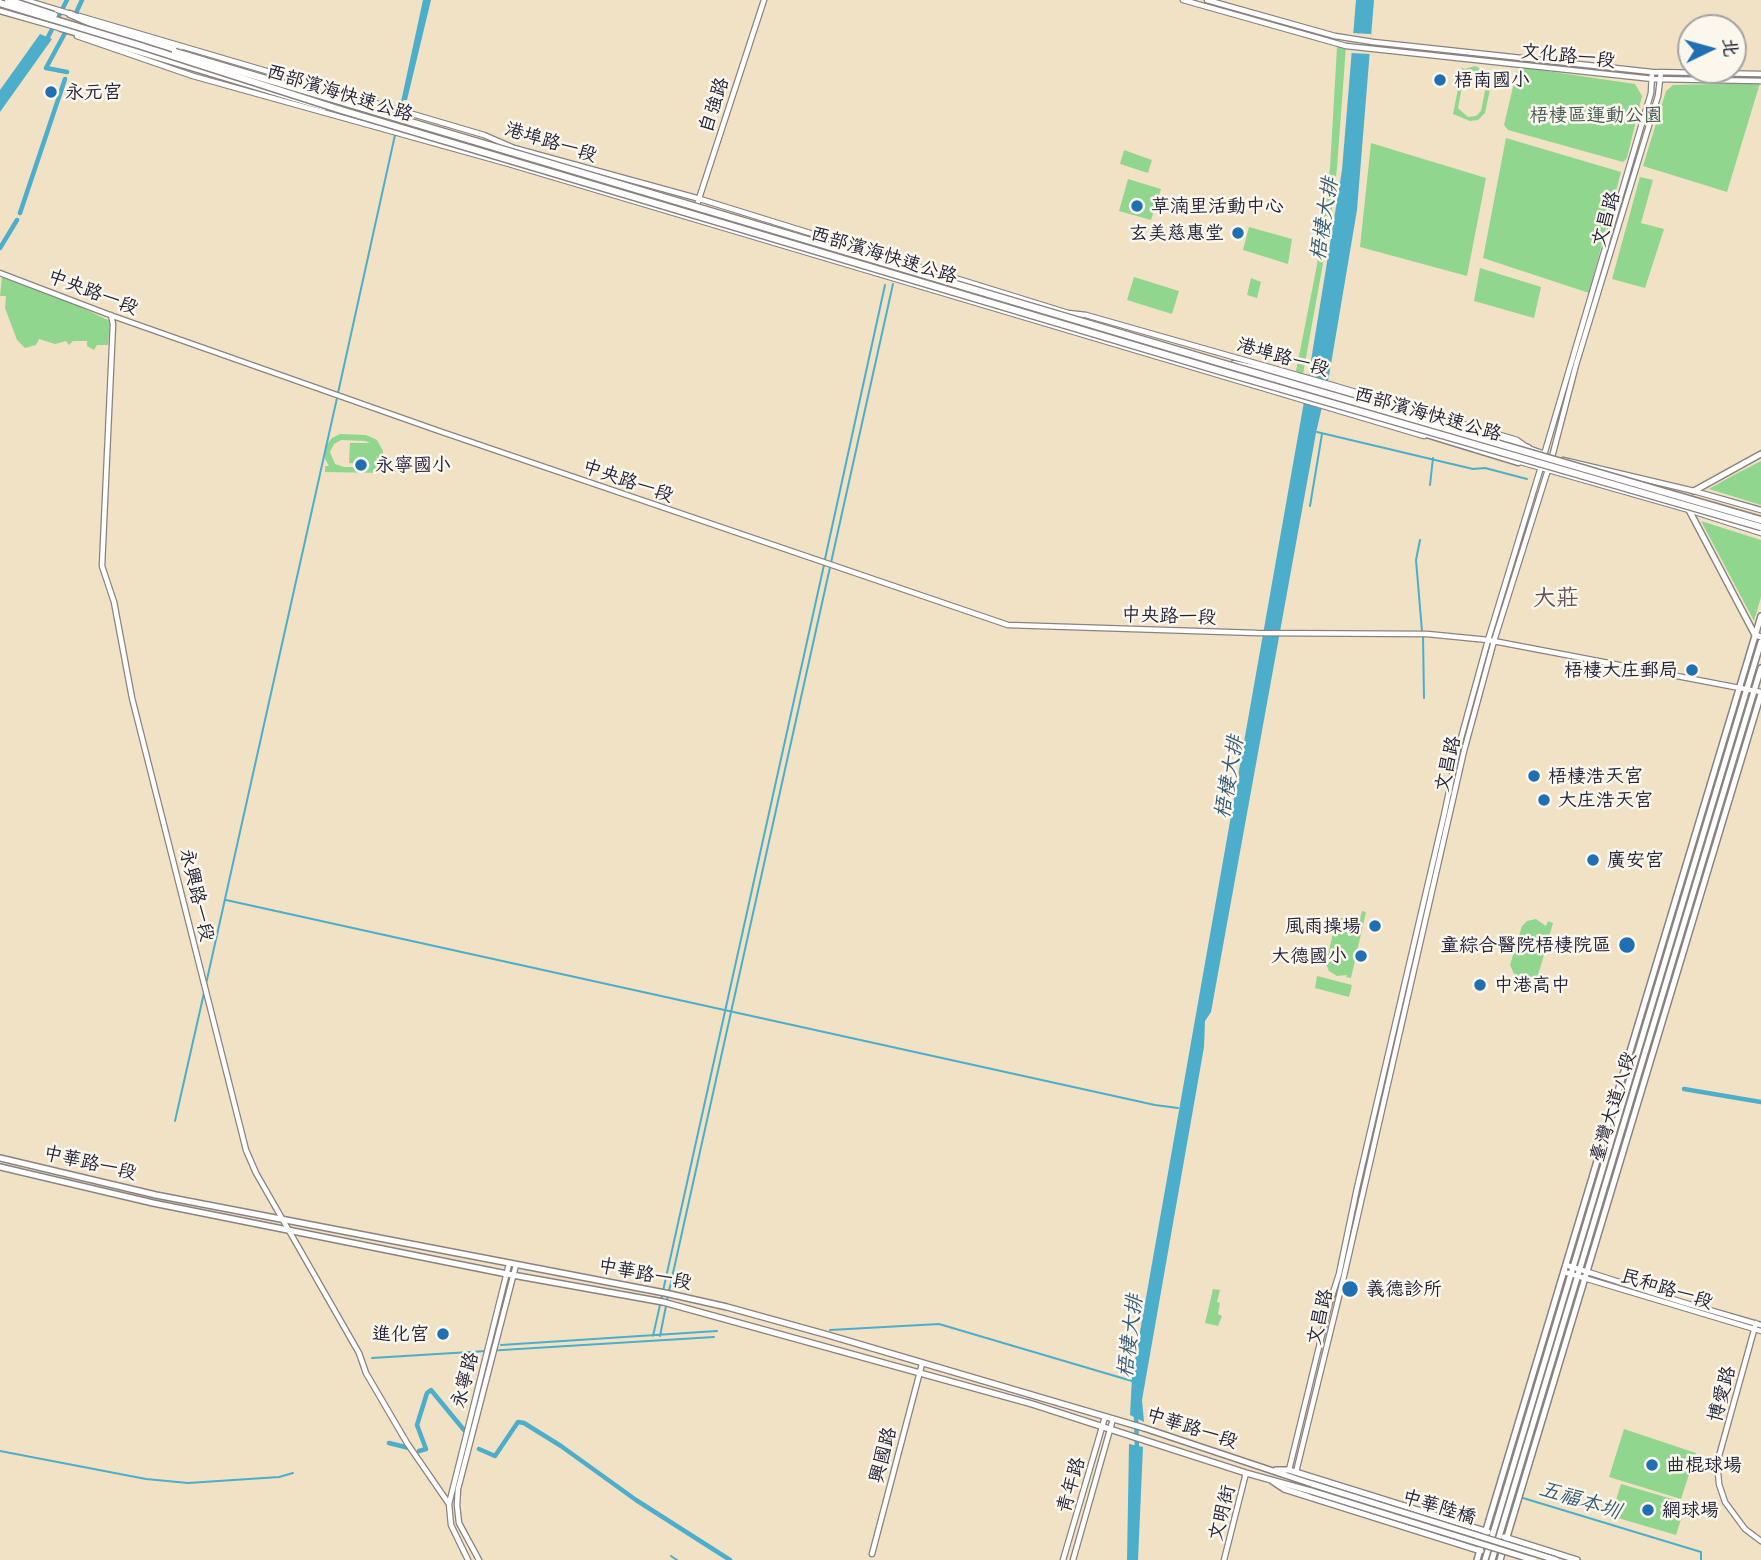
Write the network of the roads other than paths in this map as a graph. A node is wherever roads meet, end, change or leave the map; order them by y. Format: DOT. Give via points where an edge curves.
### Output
graph roads {
  1 [pos="8,0"];
  2 [pos="23,0"];
  3 [pos="764,0"];
  4 [pos="1184,0"];
  5 [pos="1207,0"];
  6 [pos="0,3"];
  7 [pos="0,11"];
  8 [pos="70,14"];
  9 [pos="61,28"];
  10 [pos="102,35"];
  11 [pos="1652,72"];
  12 [pos="1661,72"];
  13 [pos="1761,74"];
  14 [pos="1653,79"];
  15 [pos="1661,80"];
  16 [pos="1761,81"];
  17 [pos="341,110"];
  18 [pos="385,116"];
  19 [pos="469,145"];
  20 [pos="514,148"];
  21 [pos="509,164"];
  22 [pos="700,199"];
  23 [pos="693,218"];
  24 [pos="0,273"];
  25 [pos="1068,313"];
  26 [pos="110,315"];
  27 [pos="1063,329"];
  28 [pos="1102,331"];
  29 [pos="1221,363"];
  30 [pos="1220,371"];
  31 [pos="1484,443"];
  32 [pos="1528,448"];
  33 [pos="1545,454"];
  34 [pos="1761,454"];
  35 [pos="1552,457"];
  36 [pos="1518,462"];
  37 [pos="1541,468"];
  38 [pos="1547,471"];
  39 [pos="1694,491"];
  40 [pos="1689,510"];
  41 [pos="1761,510"];
  42 [pos="1761,520"];
  43 [pos="1761,527"];
  44 [pos="1761,533"];
  45 [pos="1761,616"];
  46 [pos="1759,638"];
  47 [pos="1488,640"];
  48 [pos="1494,641"];
  49 [pos="1761,668"];
  50 [pos="1753,691"];
  51 [pos="0,1158"];
  52 [pos="0,1167"];
  53 [pos="281,1218"];
  54 [pos="286,1228"];
  55 [pos="513,1264"];
  56 [pos="1576,1272"];
  57 [pos="507,1274"];
  58 [pos="515,1275"];
  59 [pos="1757,1326"];
  60 [pos="1761,1331"];
  61 [pos="922,1364"];
  62 [pos="921,1373"];
  63 [pos="1104,1417"];
  64 [pos="1113,1419"];
  65 [pos="1102,1425"];
  66 [pos="1110,1427"];
  67 [pos="1272,1470"];
  68 [pos="1292,1471"];
  69 [pos="1246,1473"];
  70 [pos="1269,1480"];
  71 [pos="1312,1488"];
  72 [pos="449,1504"];
  73 [pos="457,1505"];
  74 [pos="1494,1534"];
  75 [pos="1507,1538"];
  76 [pos="1761,1541"];
  77 [pos="872,1554"];
  78 [pos="1488,1556"];
  79 [pos="1500,1559"];
  80 [pos="468,1560"];
  81 [pos="480,1560"];
  82 [pos="1063,1560"];
  83 [pos="1073,1560"];
  84 [pos="1224,1560"];
  85 [pos="1477,1560"];
  86 [pos="1510,1560"];
  87 [pos="1533,1560"];
  88 [pos="1556,1560"];
  89 [pos="1577,1560"];
  1 -- 18 [label="highway, 西部濱海快速公路, bridge"];
  2 -- 8 [label="street, 港埠路一段"];
  2 -- 10 [label="street, 港埠路一段" via="47,19"];
  3 -- 22 [label="street, 自強路"];
  4 -- 14 [label="street, 文化路一段" via="1346,46"];
  5 -- 11 [label="street, 文化路一段" via="1347,38"];
  6 -- 17 [label="highway, 西部濱海快速公路, bridge"];
  7 -- 9 [label="street, 港埠路一段"];
  8 -- 18 [label="highway, bridge"];
  8 -- 20 [label="street, 港埠路一段" via="474,132"];
  9 -- 10 [label="street, 港埠路一段"];
  9 -- 17 [label="highway, bridge"];
  9 -- 21 [label="street, 港埠路一段" via="193,76"];
  10 -- 19 [label="street, 港埠路一段"];
  11 -- 12 [label="street, 文化路一段"];
  11 -- 14 [label="street, 文昌路"];
  12 -- 13 [label="street, 文化路一段"];
  12 -- 15 [label="street, 文昌路"];
  14 -- 15 [label="street, 文化路一段"];
  14 -- 33 [label="street, 文昌路"];
  15 -- 16 [label="street, 文化路一段"];
  15 -- 35 [label="street, 文昌路"];
  17 -- 30 [label="highway, 西部濱海快速公路, bridge"];
  18 -- 29 [label="highway, 西部濱海快速公路, bridge"];
  19 -- 20 [label="street"];
  19 -- 21 [label="street"];
  20 -- 22 [label="street, 港埠路一段"];
  21 -- 23 [label="street, 港埠路一段"];
  22 -- 23 [label="street, 自強路"];
  22 -- 25 [label="street, 港埠路一段"];
  23 -- 27 [label="street, 港埠路一段"];
  24 -- 26 [label="street, 中央路一段"];
  25 -- 28 [label="street, 港埠路一段"];
  25 -- 32 [label="street, 港埠路一段" via="1332,385 1517,440"];
  26 -- 47 [label="street, 中央路一段" via="1008,625 1427,634"];
  26 -- 53 [label="street, 永興路一段" via="102,566 246,1150"];
  27 -- 28 [label="street, 港埠路一段"];
  27 -- 36 [label="street, 港埠路一段"];
  28 -- 31 [label="street, 港埠路一段"];
  29 -- 32 [label="highway, bridge" via="1266,371"];
  29 -- 42 [label="highway, 西部濱海快速公路, bridge"];
  30 -- 36 [label="highway, bridge"];
  30 -- 43 [label="highway, 西部濱海快速公路, bridge"];
  31 -- 32 [label="street, 港埠路一段"];
  31 -- 36 [label="street, 港埠路一段"];
  32 -- 33 [label="street, 港埠路一段"];
  33 -- 35 [label="street, 港埠路一段"];
  33 -- 37 [label="street, 文昌路"];
  34 -- 39 [label="main road"];
  35 -- 38 [label="street, 文昌路"];
  35 -- 39 [label="street, 港埠路一段"];
  36 -- 37 [label="street, 港埠路一段"];
  37 -- 38 [label="street, 港埠路一段"];
  37 -- 47 [label="street, 文昌路"];
  38 -- 40 [label="street, 港埠路一段"];
  38 -- 48 [label="street, 文昌路"];
  39 -- 41 [label="street, 港埠路一段"];
  40 -- 44 [label="street, 港埠路一段"];
  40 -- 46 [label="main road"];
  45 -- 46 [label="main road, 臺灣大道八段"];
  46 -- 50 [label="main road, 臺灣大道八段"];
  47 -- 48 [label="street"];
  47 -- 68 [label="street, 文昌路" via="1458,750"];
  48 -- 50 [label="street"];
  48 -- 68 [label="street, 文昌路" via="1464,751 1344,1276"];
  49 -- 50 [label="main road, 臺灣大道八段"];
  50 -- 56 [label="main road, 臺灣大道八段"];
  50 -- 56 [label="main road, 臺灣大道八段"];
  51 -- 53 [label="main road, 中華路一段" via="156,1195"];
  52 -- 54 [label="main road, 中華路一段"];
  53 -- 54 [label="street, 永興路一段"];
  53 -- 55 [label="main road, 中華路一段"];
  54 -- 57 [label="main road, 中華路一段"];
  54 -- 72 [label="street, 永興路一段" via="407,1443"];
  55 -- 57 [label="street, 永寧路"];
  55 -- 58 [label="street, 永寧路"];
  55 -- 61 [label="main road, 中華路一段" via="727,1307"];
  56 -- 59 [label="street, 民和路一段"];
  56 -- 74 [label="main road, 臺灣大道八段"];
  56 -- 75 [label="main road, 臺灣大道八段"];
  57 -- 58 [label="main road, 中華路一段"];
  57 -- 72 [label="street, 永寧路"];
  58 -- 62 [label="main road, 中華路一段" via="663,1302"];
  58 -- 73 [label="street, 永寧路" via="468,1446"];
  59 -- 60 [label="street, 民和路一段"];
  59 -- 76 [label="street, 博愛路" via="1718,1472 1729,1509 1745,1530"];
  61 -- 62 [label="street, 興國路"];
  61 -- 63 [label="main road, 中華路一段"];
  62 -- 65 [label="main road, 中華路一段"];
  62 -- 77 [label="street, 興國路"];
  63 -- 64 [label="main road, 中華路一段"];
  63 -- 65 [label="street, 青年路"];
  64 -- 66 [label="street, 青年路"];
  64 -- 67 [label="main road, 中華路一段"];
  65 -- 66 [label="main road, 中華路一段"];
  65 -- 82 [label="street, 青年路"];
  66 -- 69 [label="main road, 中華路一段"];
  66 -- 83 [label="street, 青年路"];
  67 -- 68 [label="main road, 中華路一段"];
  67 -- 71 [label="main road, 中華路一段"];
  68 -- 74 [label="main road, 中華路一段"];
  69 -- 70 [label="main road, 中華路一段"];
  69 -- 84 [label="street, 文明街"];
  70 -- 71 [label="main road, 中華路一段"];
  70 -- 78 [label="main road, 中華路一段" via="1284,1489"];
  71 -- 87 [label="main road, 中華陸橋, bridge"];
  71 -- 88 [label="main road, 中華陸橋, bridge"];
  72 -- 73 [label="street"];
  72 -- 80 [label="street" via="451,1524"];
  73 -- 81 [label="street" via="459,1523"];
  74 -- 75 [label="main road, 中華路一段"];
  74 -- 78 [label="main road, 臺灣大道八段"];
  74 -- 78 [label="main road, 臺灣大道八段"];
  75 -- 78 [label="main road, 臺灣大道八段"];
  75 -- 79 [label="main road, 臺灣大道八段"];
  75 -- 89 [label="main road, 中華路一段"];
  78 -- 79 [label="main road, 中華路一段"];
  78 -- 85 [label="main road, 臺灣大道八段"];
  79 -- 86 [label="main road, 中華路一段"];
}
